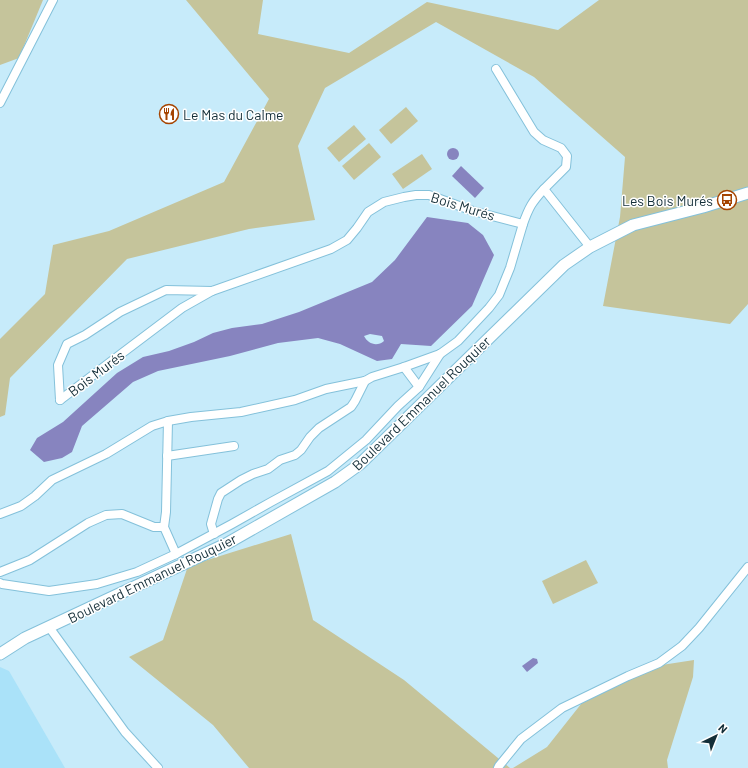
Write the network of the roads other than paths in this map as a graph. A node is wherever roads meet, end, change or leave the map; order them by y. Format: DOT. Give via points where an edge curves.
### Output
graph roads {
  1 [pos="53,0"];
  2 [pos="496,69"];
  3 [pos="0,103"];
  4 [pos="544,189"];
  5 [pos="748,193"];
  6 [pos="523,224"];
  7 [pos="590,247"];
  8 [pos="212,291"];
  9 [pos="440,354"];
  10 [pos="404,367"];
  11 [pos="365,381"];
  12 [pos="419,386"];
  13 [pos="168,421"];
  14 [pos="234,446"];
  15 [pos="167,456"];
  16 [pos="0,514"];
  17 [pos="164,527"];
  18 [pos="214,534"];
  19 [pos="176,554"];
  20 [pos="748,567"];
  21 [pos="0,572"];
  22 [pos="0,583"];
  23 [pos="49,627"];
  24 [pos="0,654"];
  25 [pos="158,768"];
  26 [pos="498,768"];
  1 -- 3 [label="street"];
  2 -- 4 [label="street" via="534,132 543,140 561,148 567,156 566,167"];
  4 -- 6 [label="street" via="531,203"];
  4 -- 7 [label="street"];
  5 -- 7 [label="street, Boulevard Emmanuel Rouquier" via="633,225"];
  6 -- 8 [label="street, Bois Murés" via="473,211 429,195 404,197 384,202 368,212 346,240 331,249"];
  6 -- 9 [label="street" via="499,295 458,341"];
  7 -- 23 [label="street, Boulevard Emmanuel Rouquier" via="564,265 360,464 226,544"];
  8 -- 8 [label="street, Bois Murés" via="166,290 120,312 67,344 58,365 60,400 182,308"];
  9 -- 10 [label="street"];
  9 -- 12 [label="street"];
  10 -- 11 [label="street"];
  10 -- 12 [label="street"];
  11 -- 13 [label="street" via="241,412"];
  11 -- 18 [label="street" via="356,401 319,428 295,455 241,480 221,493 211,524"];
  12 -- 18 [label="street" via="366,440 328,471"];
  13 -- 15 [label="street"];
  13 -- 16 [label="street" via="152,426 106,454 52,480 21,506"];
  14 -- 15 [label="street"];
  15 -- 17 [label="street"];
  17 -- 19 [label="street"];
  17 -- 21 [label="street" via="154,527 122,514 106,515 88,523 30,560"];
  18 -- 19 [label="street"];
  19 -- 22 [label="street" via="137,572 97,584 49,591"];
  20 -- 26 [label="street" via="682,646 659,664 562,708 521,739"];
  23 -- 24 [label="street, Boulevard Emmanuel Rouquier"];
  23 -- 25 [label="street" via="125,732"];
}
